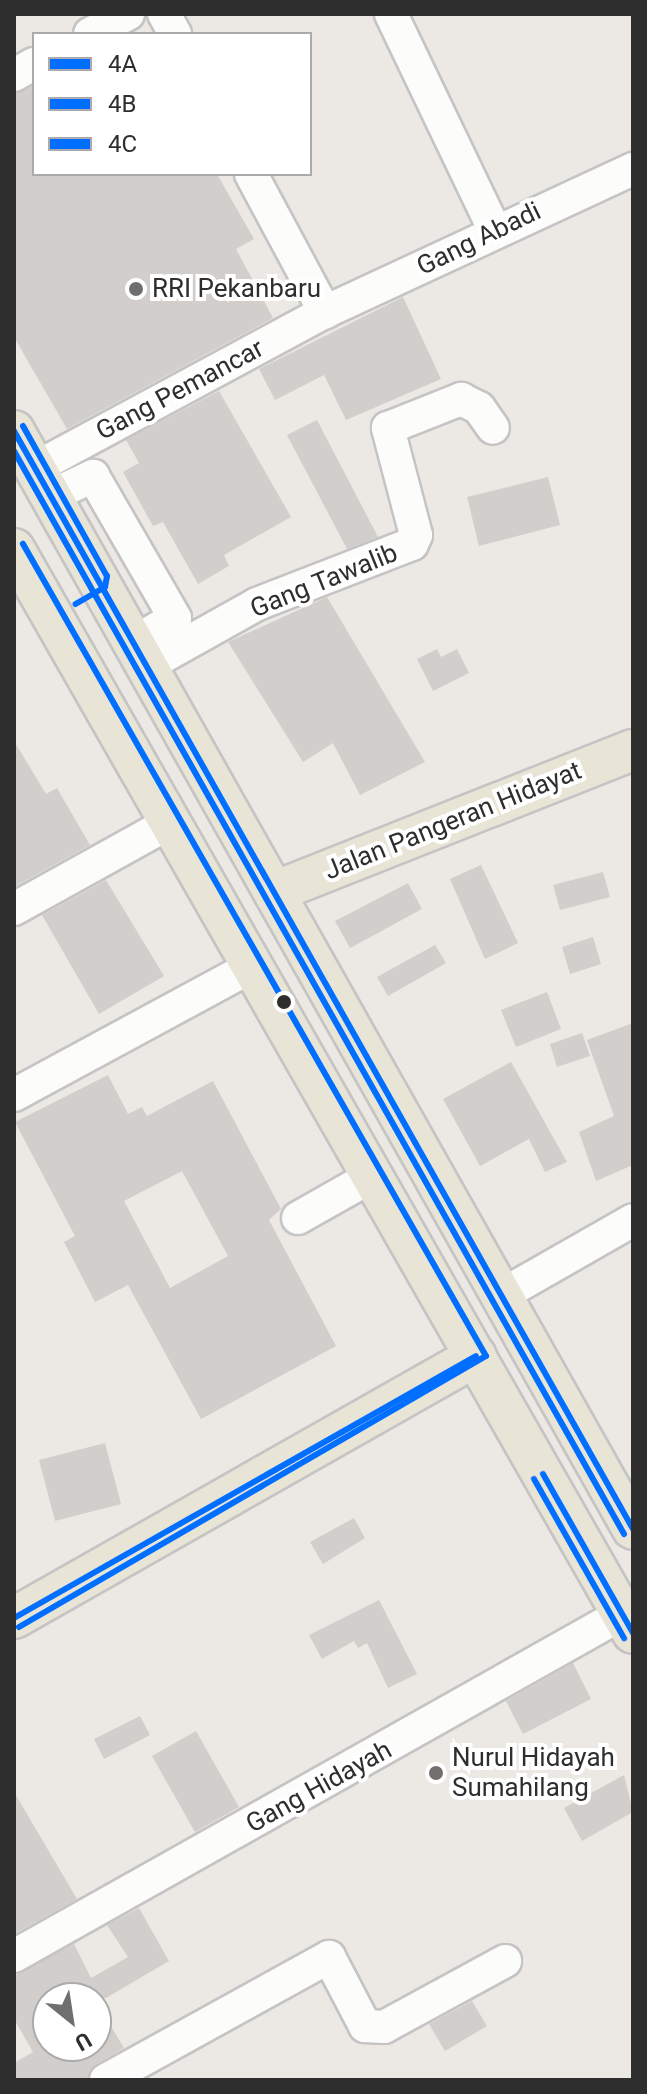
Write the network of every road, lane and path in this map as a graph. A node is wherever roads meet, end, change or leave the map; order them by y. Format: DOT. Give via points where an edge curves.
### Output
graph roads {
  1 [pos="128,14"];
  2 [pos="164,14"];
  3 [pos="391,14"];
  4 [pos="94,32"];
  5 [pos="174,32"];
  6 [pos="32,65"];
  7 [pos="14,75"];
  8 [pos="633,169"];
  9 [pos="252,176"];
  10 [pos="495,231"];
  11 [pos="325,312"];
  12 [pos="493,428"];
  13 [pos="14,431"];
  14 [pos="43,482"];
  15 [pos="15,553"];
  16 [pos="98,579"];
  17 [pos="48,608"];
  18 [pos="141,654"];
  19 [pos="633,750"];
  20 [pos="171,822"];
  21 [pos="274,892"];
  22 [pos="14,909"];
  23 [pos="253,966"];
  24 [pos="14,1095"];
  25 [pos="374,1175"];
  26 [pos="298,1218"];
  27 [pos="633,1220"];
  28 [pos="500,1296"];
  29 [pos="476,1356"];
  30 [pos="633,1529"];
  31 [pos="14,1618"];
  32 [pos="628,1623"];
  33 [pos="14,1956"];
  34 [pos="505,1961"];
  35 [pos="106,2080"];
  1 -- 4 [label="street"];
  2 -- 5 [label="street"];
  3 -- 10 [label="street"];
  6 -- 7 [label="street"];
  8 -- 10 [label="street, Gang Abadi"];
  9 -- 11 [label="street"];
  10 -- 11 [label="street, Gang Abadi"];
  11 -- 14 [label="street, Gang Pemancar"];
  12 -- 18 [label="street, Gang Tawalib" via="479,408 461,399 388,428 416,535 412,544"];
  13 -- 14 [label="main road"];
  14 -- 16 [label="main road"];
  14 -- 18 [label="street" via="93,476 175,618"];
  15 -- 17 [label="main road"];
  16 -- 17 [label="main road"];
  16 -- 18 [label="main road"];
  17 -- 20 [label="main road"];
  18 -- 21 [label="main road"];
  19 -- 21 [label="main road, Jalan Pangeran Hidayat"];
  20 -- 22 [label="street"];
  20 -- 23 [label="main road"];
  21 -- 28 [label="main road"];
  23 -- 24 [label="street"];
  23 -- 25 [label="main road"];
  25 -- 26 [label="street"];
  25 -- 29 [label="main road"];
  27 -- 28 [label="street"];
  28 -- 30 [label="main road"];
  29 -- 31 [label="main road"];
  29 -- 32 [label="main road"];
  32 -- 33 [label="street, Gang Hidayah"];
  34 -- 35 [label="street" via="384,2027 365,2026 329,1957"];
}
